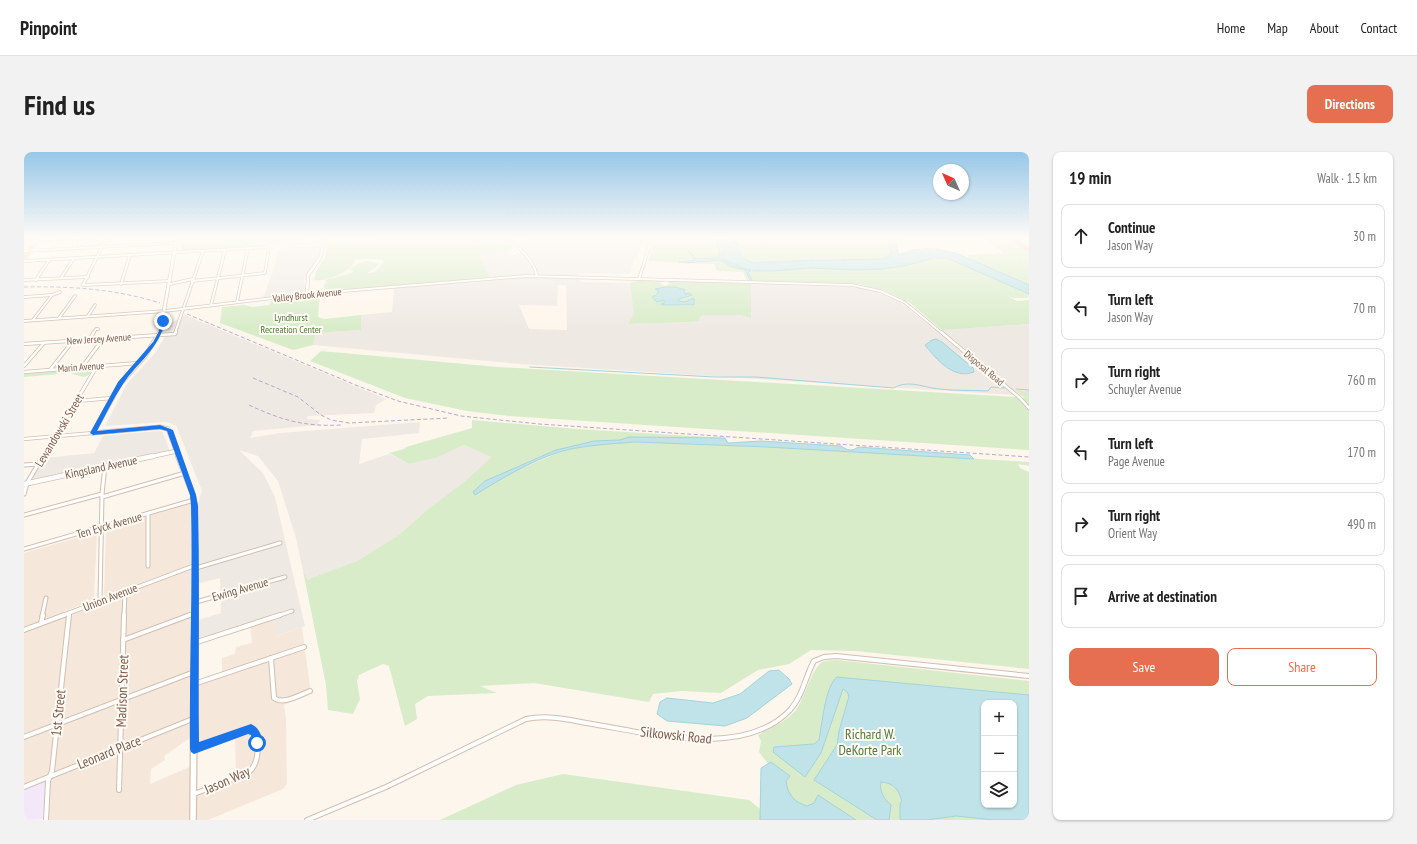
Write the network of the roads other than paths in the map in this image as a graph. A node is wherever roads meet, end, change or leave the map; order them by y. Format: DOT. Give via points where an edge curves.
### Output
graph roads {
  1 [pos="44,268"];
  2 [pos="67,268"];
  3 [pos="92,268"];
  4 [pos="126,268"];
  5 [pos="172,268"];
  6 [pos="197,268"];
  7 [pos="220,268"];
  8 [pos="244,268"];
  9 [pos="266,268"];
  10 [pos="313,268"];
  11 [pos="535,268"];
  12 [pos="642,268"];
  13 [pos="242,276"];
  14 [pos="537,276"];
  15 [pos="88,277"];
  16 [pos="61,278"];
  17 [pos="218,278"];
  18 [pos="639,279"];
  19 [pos="24,280"];
  20 [pos="36,280"];
  21 [pos="193,280"];
  22 [pos="170,282"];
  23 [pos="121,284"];
  24 [pos="60,292"];
  25 [pos="307,294"];
  26 [pos="52,295"];
  27 [pos="75,296"];
  28 [pos="25,298"];
  29 [pos="237,302"];
  30 [pos="95,305"];
  31 [pos="211,305"];
  32 [pos="183,309"];
  33 [pos="165,311"];
  34 [pos="88,316"];
  35 [pos="59,318"];
  36 [pos="24,320"];
  37 [pos="33,320"];
  38 [pos="98,329"];
  39 [pos="938,330"];
  40 [pos="160,335"];
  41 [pos="103,339"];
  42 [pos="89,340"];
  43 [pos="73,341"];
  44 [pos="44,343"];
  45 [pos="24,344"];
  46 [pos="138,363"];
  47 [pos="24,366"];
  48 [pos="97,366"];
  49 [pos="82,367"];
  50 [pos="50,370"];
  51 [pos="24,372"];
  52 [pos="112,398"];
  53 [pos="77,401"];
  54 [pos="1029,408"];
  55 [pos="93,433"];
  56 [pos="55,437"];
  57 [pos="24,439"];
  58 [pos="177,451"];
  59 [pos="39,464"];
  60 [pos="24,465"];
  61 [pos="105,466"];
  62 [pos="185,473"];
  63 [pos="26,483"];
  64 [pos="24,494"];
  65 [pos="102,495"];
  66 [pos="194,500"];
  67 [pos="148,514"];
  68 [pos="24,515"];
  69 [pos="102,527"];
  70 [pos="280,542"];
  71 [pos="24,549"];
  72 [pos="148,566"];
  73 [pos="196,566"];
  74 [pos="285,577"];
  75 [pos="125,592"];
  76 [pos="46,598"];
  77 [pos="100,601"];
  78 [pos="196,602"];
  79 [pos="292,611"];
  80 [pos="69,613"];
  81 [pos="195,613"];
  82 [pos="41,623"];
  83 [pos="24,630"];
  84 [pos="124,640"];
  85 [pos="194,642"];
  86 [pos="304,647"];
  87 [pos="271,658"];
  88 [pos="194,672"];
  89 [pos="1029,676"];
  90 [pos="194,684"];
  91 [pos="310,691"];
  92 [pos="122,699"];
  93 [pos="195,718"];
  94 [pos="57,724"];
  95 [pos="24,737"];
  96 [pos="120,748"];
  97 [pos="194,749"];
  98 [pos="50,776"];
  99 [pos="24,787"];
  100 [pos="119,790"];
  101 [pos="194,794"];
  102 [pos="46,820"];
  103 [pos="193,820"];
  104 [pos="306,820"];
  1 -- 20 [label="street"];
  2 -- 16 [label="street"];
  3 -- 15 [label="street"];
  4 -- 23 [label="street"];
  5 -- 22 [label="street"];
  6 -- 21 [label="street"];
  7 -- 17 [label="street"];
  8 -- 13 [label="street"];
  9 -- 13 [label="street" via="265,273"];
  10 -- 25 [label="street" via="308,276"];
  11 -- 14 [label="street"];
  12 -- 18 [label="street"];
  13 -- 17 [label="street"];
  13 -- 29 [label="street"];
  14 -- 18 [label="street, Valley Brook Avenue"];
  14 -- 25 [label="street, Valley Brook Avenue"];
  15 -- 16 [label="street"];
  15 -- 23 [label="street" via="83,285"];
  16 -- 20 [label="street"];
  17 -- 21 [label="street"];
  17 -- 31 [label="street"];
  18 -- 39 [label="street, Valley Brook Avenue" via="864,287 884,292 900,300"];
  19 -- 20 [label="street"];
  21 -- 22 [label="street"];
  21 -- 32 [label="street"];
  22 -- 23 [label="street"];
  22 -- 33 [label="street"];
  24 -- 26 [label="street"];
  25 -- 29 [label="street, Valley Brook Avenue"];
  26 -- 28 [label="street"];
  26 -- 37 [label="street"];
  27 -- 35 [label="street"];
  29 -- 31 [label="street, Valley Brook Avenue"];
  30 -- 34 [label="street"];
  31 -- 32 [label="street, Valley Brook Avenue"];
  32 -- 33 [label="street, Valley Brook Avenue"];
  32 -- 40 [label="street, New Jersey Avenue" via="175,334"];
  33 -- 34 [label="street, Valley Brook Avenue"];
  33 -- 40 [label="street"];
  34 -- 35 [label="street, Valley Brook Avenue"];
  35 -- 37 [label="street, Valley Brook Avenue"];
  36 -- 37 [label="street, Valley Brook Avenue"];
  38 -- 42 [label="street"];
  39 -- 54 [label="street, Disposal Road"];
  40 -- 41 [label="street, New Jersey Avenue"];
  40 -- 46 [label="street"];
  41 -- 42 [label="street, New Jersey Avenue"];
  41 -- 49 [label="street"];
  42 -- 43 [label="street, New Jersey Avenue"];
  43 -- 44 [label="street, New Jersey Avenue"];
  43 -- 50 [label="street"];
  44 -- 45 [label="street, New Jersey Avenue"];
  44 -- 47 [label="street"];
  46 -- 48 [label="street, Marin Avenue"];
  46 -- 52 [label="street" via="124,378"];
  48 -- 49 [label="street, Marin Avenue"];
  48 -- 53 [label="street, Lewandowski Street"];
  49 -- 50 [label="street, Marin Avenue"];
  50 -- 51 [label="street, Marin Avenue"];
  52 -- 53 [label="street"];
  52 -- 55 [label="street"];
  53 -- 56 [label="street, Lewandowski Street"];
  55 -- 56 [label="street"];
  55 -- 58 [label="street" via="166,428 170,430"];
  56 -- 57 [label="street"];
  56 -- 59 [label="street, Lewandowski Street"];
  58 -- 61 [label="street, Kingsland Avenue"];
  58 -- 62 [label="street"];
  59 -- 60 [label="street"];
  59 -- 63 [label="street, Lewandowski Street"];
  61 -- 63 [label="street, Kingsland Avenue"];
  61 -- 65 [label="street"];
  62 -- 65 [label="street"];
  62 -- 66 [label="street"];
  63 -- 64 [label="street, Lewandowski Street"];
  65 -- 68 [label="street"];
  65 -- 69 [label="street"];
  66 -- 67 [label="street, Ten Eyck Avenue"];
  66 -- 73 [label="street"];
  67 -- 69 [label="street, Ten Eyck Avenue"];
  67 -- 72 [label="street"];
  69 -- 71 [label="street, Ten Eyck Avenue"];
  69 -- 77 [label="street"];
  70 -- 73 [label="street, Union Avenue"];
  73 -- 75 [label="street, Union Avenue"];
  73 -- 78 [label="street"];
  74 -- 78 [label="street, Ewing Avenue"];
  75 -- 77 [label="street, Union Avenue"];
  75 -- 84 [label="street, Madison Street"];
  76 -- 82 [label="street"];
  77 -- 80 [label="street, Union Avenue"];
  78 -- 81 [label="street"];
  79 -- 85 [label="street"];
  80 -- 82 [label="street, Union Avenue"];
  80 -- 94 [label="street, 1st Street"];
  81 -- 84 [label="street"];
  81 -- 85 [label="street"];
  82 -- 83 [label="street, Union Avenue"];
  84 -- 92 [label="street, Madison Street"];
  85 -- 88 [label="street"];
  86 -- 87 [label="street"];
  87 -- 90 [label="street"];
  87 -- 91 [label="street" via="274,698 283,701"];
  88 -- 90 [label="street"];
  88 -- 92 [label="street"];
  89 -- 104 [label="street, Silkowski Road" via="836,656 824,657 814,661 805,684 790,709 778,721 739,738 706,740 536,717 386,787"];
  90 -- 93 [label="street"];
  92 -- 94 [label="street"];
  92 -- 96 [label="street, Madison Street"];
  93 -- 96 [label="street, Leonard Place"];
  93 -- 97 [label="street"];
  94 -- 95 [label="street"];
  94 -- 98 [label="street, 1st Street"];
  96 -- 98 [label="street, Leonard Place"];
  96 -- 100 [label="street, Madison Street"];
  97 -- 101 [label="street"];
  97 -- 101 [label="street, Jason Way" via="248,729 256,733 257,761 254,768 248,773"];
  98 -- 99 [label="street, Leonard Place"];
  98 -- 102 [label="street, 1st Street"];
  101 -- 103 [label="street"];
}
